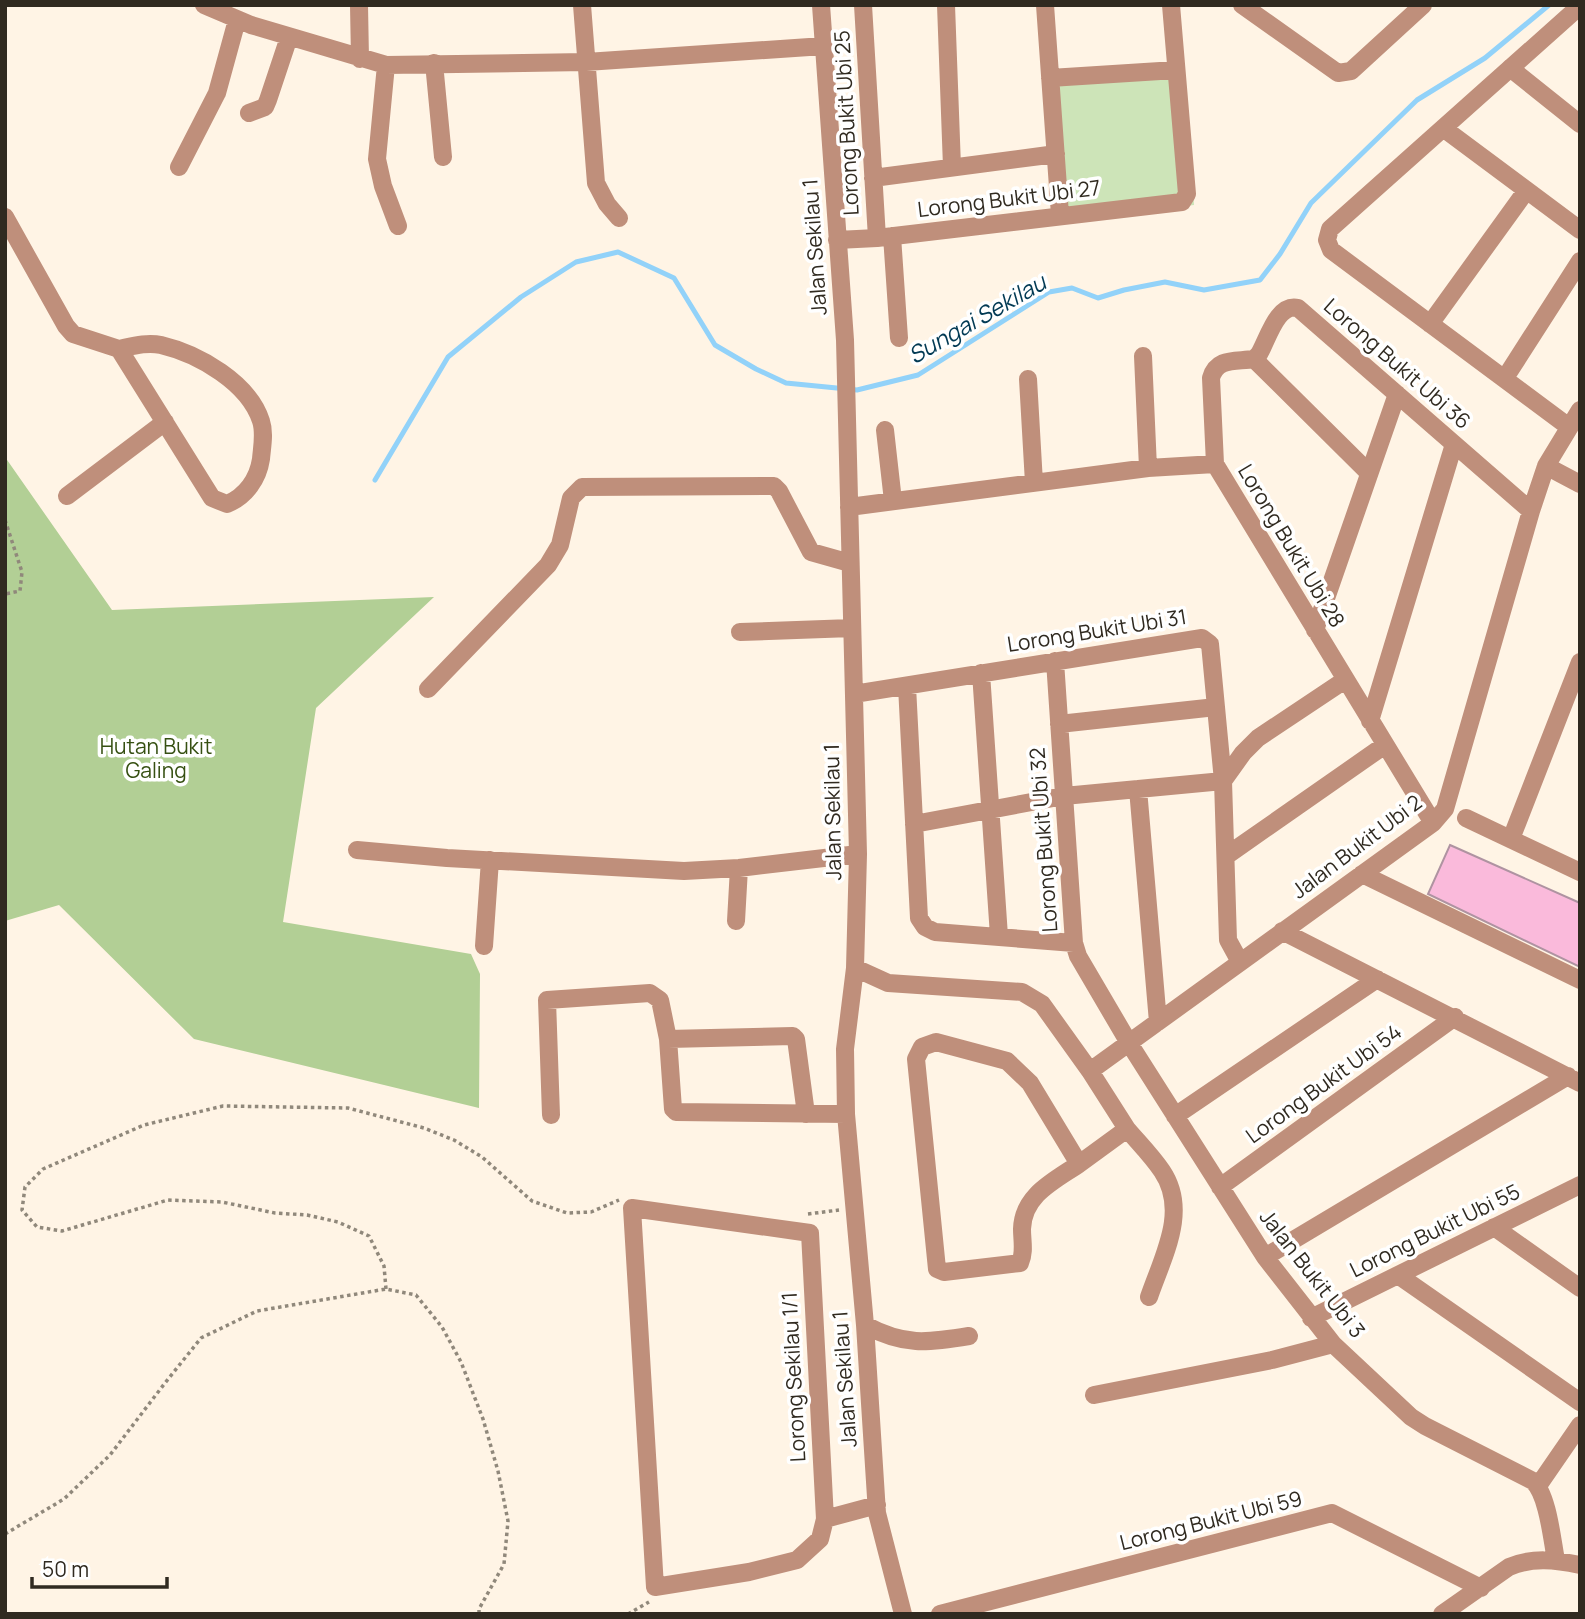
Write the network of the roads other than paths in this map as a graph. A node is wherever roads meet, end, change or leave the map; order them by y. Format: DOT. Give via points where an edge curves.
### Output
graph roads {
  1 [pos="204,5"];
  2 [pos="359,5"];
  3 [pos="582,5"];
  4 [pos="821,5"];
  5 [pos="863,5"];
  6 [pos="946,5"];
  7 [pos="1045,5"];
  8 [pos="1171,5"];
  9 [pos="1241,5"];
  10 [pos="1423,5"];
  11 [pos="1576,15"];
  12 [pos="237,20"];
  13 [pos="289,37"];
  14 [pos="824,46"];
  15 [pos="360,59"];
  16 [pos="586,62"];
  17 [pos="434,63"];
  18 [pos="386,65"];
  19 [pos="1510,68"];
  20 [pos="1177,70"];
  21 [pos="1050,78"];
  22 [pos="249,113"];
  23 [pos="1580,124"];
  24 [pos="1443,128"];
  25 [pos="1055,154"];
  26 [pos="443,157"];
  27 [pos="179,167"];
  28 [pos="952,167"];
  29 [pos="873,178"];
  30 [pos="1526,191"];
  31 [pos="1060,215"];
  32 [pos="5,217"];
  33 [pos="620,218"];
  34 [pos="398,226"];
  35 [pos="1580,230"];
  36 [pos="885,237"];
  37 [pos="837,240"];
  38 [pos="1580,261"];
  39 [pos="1430,324"];
  40 [pos="899,338"];
  41 [pos="119,349"];
  42 [pos="1143,356"];
  43 [pos="1254,359"];
  44 [pos="1505,378"];
  45 [pos="1028,379"];
  46 [pos="1397,394"];
  47 [pos="1580,410"];
  48 [pos="164,422"];
  49 [pos="1569,427"];
  50 [pos="885,430"];
  51 [pos="1454,444"];
  52 [pos="1215,464"];
  53 [pos="1546,466"];
  54 [pos="1148,468"];
  55 [pos="1369,473"];
  56 [pos="1034,482"];
  57 [pos="1580,484"];
  58 [pos="67,496"];
  59 [pos="893,501"];
  60 [pos="849,507"];
  61 [pos="1531,511"];
  62 [pos="850,564"];
  63 [pos="852,628"];
  64 [pos="1315,630"];
  65 [pos="740,632"];
  66 [pos="1055,661"];
  67 [pos="1580,662"];
  68 [pos="981,673"];
  69 [pos="1345,680"];
  70 [pos="907,686"];
  71 [pos="428,689"];
  72 [pos="854,694"];
  73 [pos="1216,707"];
  74 [pos="1370,721"];
  75 [pos="1059,724"];
  76 [pos="1385,745"];
  77 [pos="1223,781"];
  78 [pos="1138,789"];
  79 [pos="1064,796"];
  80 [pos="991,810"];
  81 [pos="1466,818"];
  82 [pos="1433,822"];
  83 [pos="914,824"];
  84 [pos="1511,839"];
  85 [pos="357,850"];
  86 [pos="858,854"];
  87 [pos="1226,856"];
  88 [pos="490,860"];
  89 [pos="739,868"];
  90 [pos="1580,872"];
  91 [pos="1362,874"];
  92 [pos="736,921"];
  93 [pos="1282,931"];
  94 [pos="999,936"];
  95 [pos="1074,943"];
  96 [pos="484,946"];
  97 [pos="1240,962"];
  98 [pos="855,968"];
  99 [pos="1377,979"];
  100 [pos="1580,979"];
  101 [pos="1455,1017"];
  102 [pos="1158,1022"];
  103 [pos="668,1039"];
  104 [pos="1129,1043"];
  105 [pos="1090,1071"];
  106 [pos="1574,1079"];
  107 [pos="806,1114"];
  108 [pos="846,1114"];
  109 [pos="551,1115"];
  110 [pos="1175,1116"];
  111 [pos="1127,1129"];
  112 [pos="1079,1164"];
  113 [pos="1580,1185"];
  114 [pos="1220,1187"];
  115 [pos="1494,1227"];
  116 [pos="1265,1257"];
  117 [pos="1398,1275"];
  118 [pos="1580,1289"];
  119 [pos="1149,1297"];
  120 [pos="1311,1318"];
  121 [pos="865,1325"];
  122 [pos="969,1336"];
  123 [pos="1333,1344"];
  124 [pos="1094,1395"];
  125 [pos="1580,1402"];
  126 [pos="1580,1425"];
  127 [pos="1538,1486"];
  128 [pos="877,1505"];
  129 [pos="825,1519"];
  130 [pos="1556,1560"];
  131 [pos="1580,1565"];
  132 [pos="1481,1588"];
  133 [pos="903,1614"];
  134 [pos="940,1614"];
  135 [pos="1442,1614"];
  1 -- 12 [label="street"];
  2 -- 15 [label="street"];
  3 -- 16 [label="street"];
  4 -- 14 [label="street, Jalan Sekilau 1"];
  5 -- 29 [label="street, Lorong Bukit Ubi 25"];
  6 -- 28 [label="street"];
  7 -- 21 [label="street"];
  8 -- 20 [label="street"];
  9 -- 10 [label="street" via="1345,73"];
  11 -- 19 [label="street"];
  12 -- 13 [label="street"];
  12 -- 27 [label="street" via="217,93"];
  13 -- 15 [label="street"];
  13 -- 22 [label="street" via="265,107"];
  14 -- 16 [label="street"];
  14 -- 37 [label="street, Jalan Sekilau 1"];
  15 -- 18 [label="street"];
  16 -- 17 [label="street"];
  16 -- 33 [label="street" via="596,183"];
  17 -- 18 [label="street"];
  17 -- 26 [label="street"];
  18 -- 34 [label="street" via="377,159"];
  19 -- 23 [label="street"];
  19 -- 24 [label="street"];
  20 -- 21 [label="street"];
  20 -- 31 [label="street, Lorong Bukit Ubi 27" via="1186,198"];
  21 -- 25 [label="street"];
  24 -- 30 [label="street"];
  24 -- 39 [label="street" via="1329,229 1326,240 1331,250"];
  25 -- 28 [label="street"];
  25 -- 31 [label="street"];
  28 -- 29 [label="street"];
  29 -- 36 [label="street, Lorong Bukit Ubi 25"];
  30 -- 35 [label="street"];
  30 -- 39 [label="street"];
  31 -- 36 [label="street, Lorong Bukit Ubi 27"];
  32 -- 41 [label="street" via="66,326 73,334"];
  36 -- 37 [label="street, Lorong Bukit Ubi 27"];
  36 -- 40 [label="street, Lorong Bukit Ubi 25"];
  37 -- 60 [label="street, Jalan Sekilau 1" via="845,340"];
  38 -- 44 [label="street"];
  39 -- 44 [label="street"];
  41 -- 48 [label="street"];
  41 -- 48 [label="street" via="141,344 178,351 222,374 250,400 263,429 258,474 247,491 227,504 212,498"];
  42 -- 54 [label="street"];
  43 -- 46 [label="street, Lorong Bukit Ubi 36" via="1283,310 1291,306"];
  43 -- 52 [label="street" via="1226,361 1213,371"];
  43 -- 55 [label="street"];
  44 -- 49 [label="street"];
  45 -- 56 [label="street"];
  46 -- 51 [label="street, Lorong Bukit Ubi 36"];
  46 -- 55 [label="street"];
  47 -- 49 [label="street, Jalan Bukit Ubi 2"];
  48 -- 58 [label="street"];
  49 -- 53 [label="street, Jalan Bukit Ubi 2"];
  50 -- 59 [label="street"];
  51 -- 61 [label="street, Lorong Bukit Ubi 36"];
  51 -- 74 [label="street"];
  52 -- 54 [label="street, Lorong Bukit Ubi 28"];
  52 -- 64 [label="street, Lorong Bukit Ubi 28"];
  53 -- 57 [label="street"];
  53 -- 61 [label="street, Jalan Bukit Ubi 2"];
  54 -- 56 [label="street, Lorong Bukit Ubi 28"];
  55 -- 64 [label="street"];
  56 -- 59 [label="street, Lorong Bukit Ubi 28"];
  59 -- 60 [label="street, Lorong Bukit Ubi 28"];
  60 -- 62 [label="street, Jalan Sekilau 1"];
  61 -- 82 [label="street, Jalan Bukit Ubi 2" via="1445,808"];
  62 -- 63 [label="street, Jalan Sekilau 1"];
  62 -- 71 [label="street" via="811,552 774,486 582,487 571,498 560,545 548,565"];
  63 -- 65 [label="street"];
  63 -- 72 [label="street, Jalan Sekilau 1"];
  64 -- 69 [label="street, Lorong Bukit Ubi 28"];
  66 -- 68 [label="street, Lorong Bukit Ubi 31"];
  66 -- 73 [label="street, Lorong Bukit Ubi 31" via="1202,638 1210,644"];
  66 -- 75 [label="street, Lorong Bukit Ubi 32"];
  67 -- 84 [label="street"];
  68 -- 70 [label="street, Lorong Bukit Ubi 31"];
  68 -- 80 [label="street"];
  69 -- 74 [label="street, Lorong Bukit Ubi 28"];
  69 -- 77 [label="street" via="1258,738"];
  70 -- 72 [label="street, Lorong Bukit Ubi 31"];
  70 -- 83 [label="street"];
  72 -- 86 [label="street, Jalan Sekilau 1"];
  73 -- 75 [label="street"];
  73 -- 77 [label="street, Lorong Bukit Ubi 31"];
  74 -- 76 [label="street, Lorong Bukit Ubi 28"];
  75 -- 79 [label="street, Lorong Bukit Ubi 32"];
  76 -- 82 [label="street, Lorong Bukit Ubi 28"];
  76 -- 87 [label="street"];
  77 -- 78 [label="street"];
  77 -- 87 [label="street, Lorong Bukit Ubi 31"];
  78 -- 79 [label="street"];
  78 -- 102 [label="street"];
  79 -- 80 [label="street"];
  79 -- 95 [label="street, Lorong Bukit Ubi 32"];
  80 -- 83 [label="street"];
  80 -- 94 [label="street"];
  81 -- 84 [label="street"];
  82 -- 91 [label="street, Jalan Bukit Ubi 2"];
  83 -- 94 [label="street" via="919,918 925,927 935,932"];
  84 -- 90 [label="street"];
  85 -- 88 [label="street"];
  86 -- 89 [label="street"];
  86 -- 98 [label="street, Jalan Sekilau 1"];
  87 -- 97 [label="street, Lorong Bukit Ubi 31" via="1228,940"];
  88 -- 89 [label="street" via="684,871"];
  88 -- 96 [label="street"];
  89 -- 92 [label="street"];
  91 -- 93 [label="street, Jalan Bukit Ubi 2"];
  91 -- 100 [label="street"];
  93 -- 97 [label="street, Jalan Bukit Ubi 2"];
  93 -- 99 [label="street"];
  94 -- 95 [label="street"];
  95 -- 104 [label="street, Lorong Bukit Ubi 32"];
  97 -- 102 [label="street, Jalan Bukit Ubi 2"];
  98 -- 105 [label="street" via="888,983 1023,992 1042,1004"];
  98 -- 108 [label="street, Jalan Sekilau 1" via="845,1049"];
  99 -- 101 [label="street"];
  99 -- 110 [label="street"];
  101 -- 106 [label="street"];
  101 -- 114 [label="street, Lorong Bukit Ubi 54"];
  102 -- 104 [label="street, Jalan Bukit Ubi 2"];
  103 -- 107 [label="street" via="676,1112"];
  103 -- 107 [label="street" via="793,1036"];
  103 -- 109 [label="street" via="660,1000 650,993 547,1000"];
  104 -- 105 [label="street, Jalan Bukit Ubi 2"];
  104 -- 110 [label="street, Jalan Bukit Ubi 3"];
  105 -- 111 [label="street"];
  106 -- 116 [label="street"];
  107 -- 108 [label="street"];
  108 -- 121 [label="street, Jalan Sekilau 1"];
  110 -- 114 [label="street, Jalan Bukit Ubi 3"];
  111 -- 112 [label="street"];
  111 -- 119 [label="street" via="1163,1171 1174,1198 1174,1224"];
  112 -- 112 [label="street" via="1030,1083 1007,1061 936,1042 922,1047 916,1059 940,1272 1020,1263 1024,1216 1037,1192"];
  113 -- 115 [label="street, Lorong Bukit Ubi 55"];
  114 -- 116 [label="street, Jalan Bukit Ubi 3"];
  115 -- 117 [label="street, Lorong Bukit Ubi 55"];
  115 -- 118 [label="street"];
  116 -- 120 [label="street, Jalan Bukit Ubi 3"];
  117 -- 120 [label="street, Lorong Bukit Ubi 55"];
  117 -- 125 [label="street"];
  120 -- 123 [label="street, Jalan Bukit Ubi 3"];
  121 -- 122 [label="street" via="906,1341"];
  121 -- 128 [label="street, Jalan Sekilau 1"];
  123 -- 124 [label="street"];
  123 -- 127 [label="street, Jalan Bukit Ubi 3" via="1418,1421"];
  126 -- 127 [label="street"];
  127 -- 130 [label="street"];
  128 -- 129 [label="street"];
  128 -- 133 [label="street, Jalan Sekilau 1"];
  129 -- 129 [label="street, Lorong Sekilau 1/1" via="810,1233 632,1208 655,1587 797,1560 820,1539"];
  130 -- 131 [label="street"];
  130 -- 132 [label="street" via="1519,1562"];
  132 -- 134 [label="street, Lorong Bukit Ubi 59" via="1332,1513"];
  132 -- 135 [label="street"];
}
